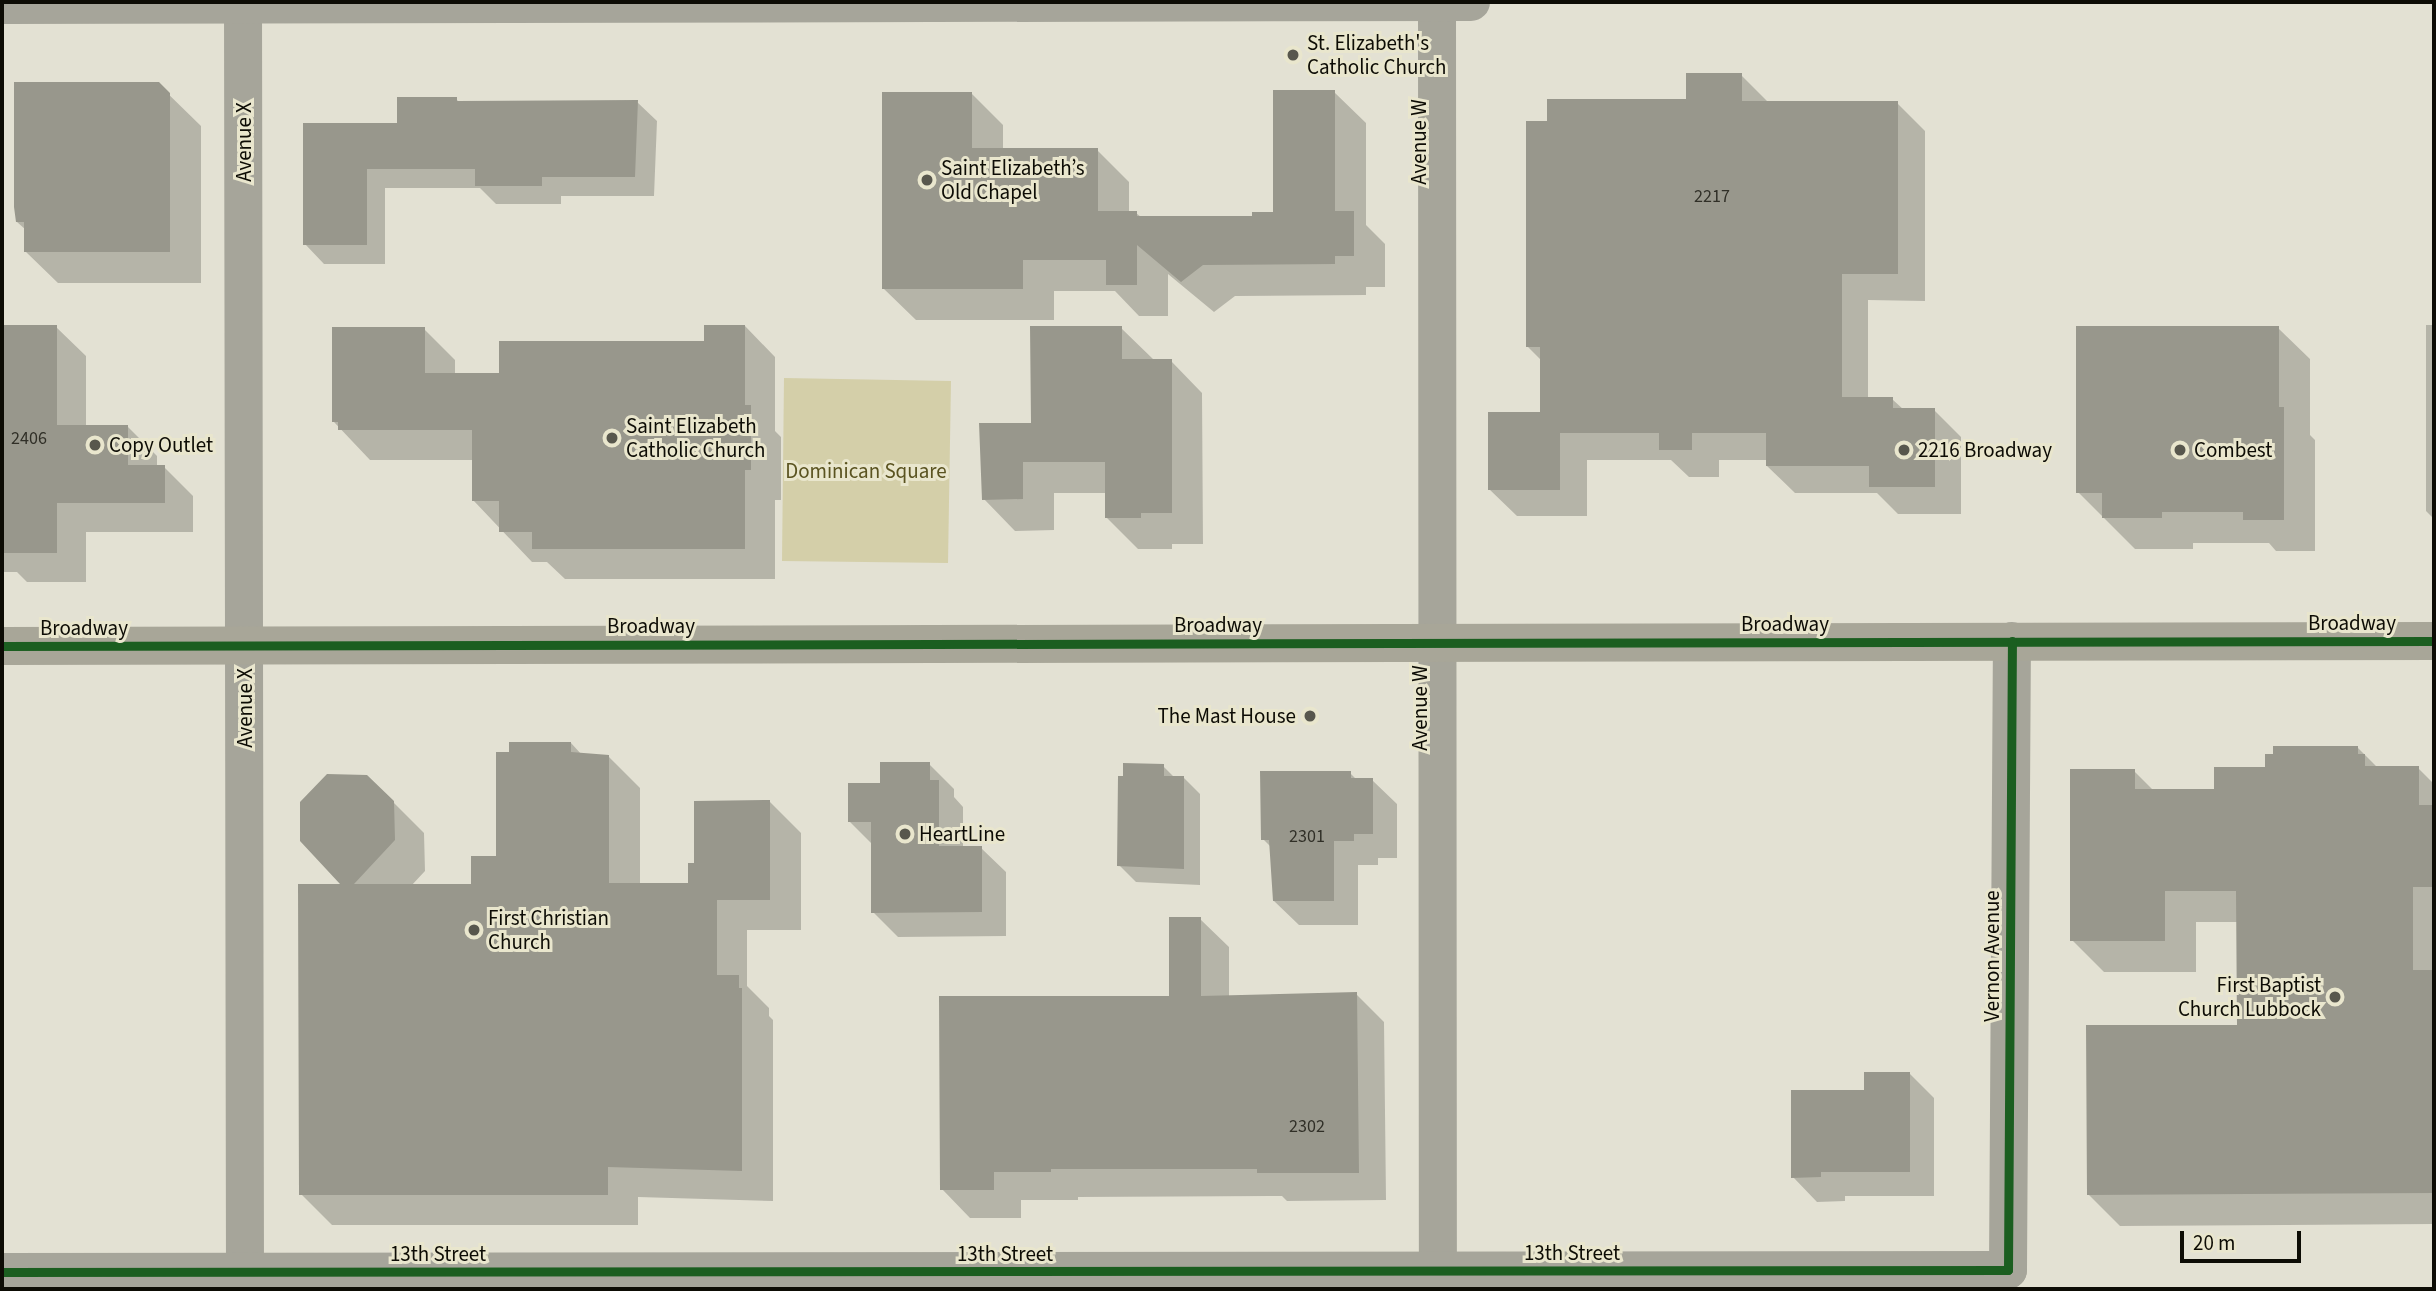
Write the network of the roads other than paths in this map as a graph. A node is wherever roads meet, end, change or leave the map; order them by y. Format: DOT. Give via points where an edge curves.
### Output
graph roads {
  1 [pos="1437,2"];
  2 [pos="1471,2"];
  3 [pos="243,3"];
  4 [pos="2,5"];
  5 [pos="2434,640"];
  6 [pos="2012,641"];
  7 [pos="1438,642"];
  8 [pos="245,644"];
  9 [pos="2,646"];
  10 [pos="2008,1270"];
  11 [pos="2,1272"];
  12 [pos="245,1280"];
  13 [pos="1438,1280"];
  1 -- 2 [label="street"];
  1 -- 3 [label="street"];
  1 -- 7 [label="street, Avenue W"];
  3 -- 4 [label="street"];
  3 -- 8 [label="street, Avenue X"];
  5 -- 6 [label="main road, Broadway"];
  6 -- 7 [label="main road, Broadway"];
  6 -- 10 [label="street, Vernon Avenue"];
  7 -- 8 [label="main road, Broadway"];
  7 -- 13 [label="street, Avenue W"];
  8 -- 9 [label="main road, Broadway"];
  8 -- 12 [label="street, Avenue X"];
  10 -- 13 [label="street, 13th Street"];
  11 -- 12 [label="street, 13th Street"];
  12 -- 13 [label="street, 13th Street"];
}
